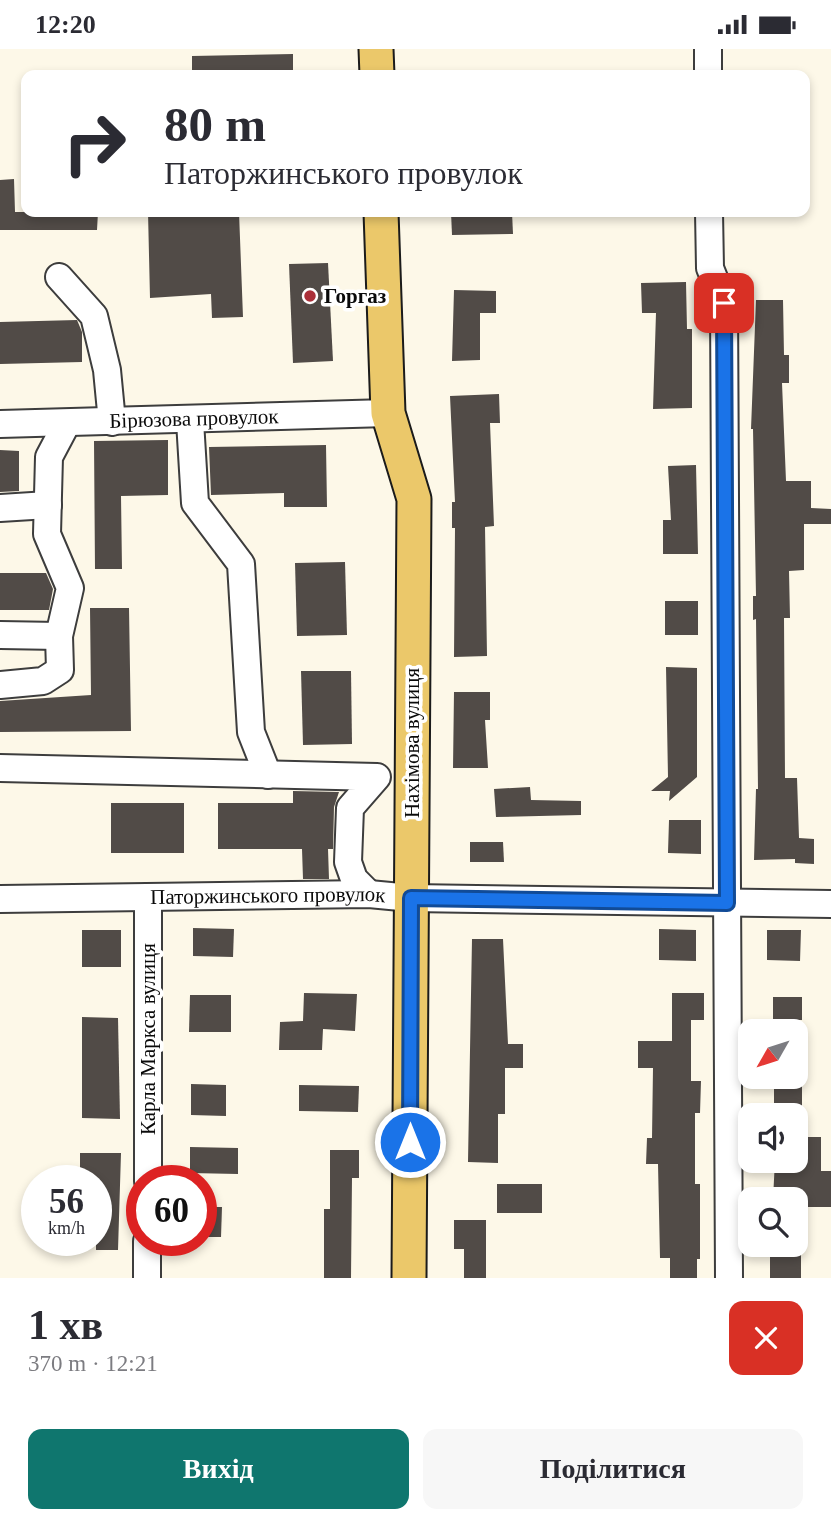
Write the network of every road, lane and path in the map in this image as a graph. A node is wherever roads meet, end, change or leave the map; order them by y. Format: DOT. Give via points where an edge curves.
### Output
graph roads {
  1 [pos="376,49"];
  2 [pos="708,49"];
  3 [pos="377,70"];
  4 [pos="708,70"];
  5 [pos="381,217"];
  6 [pos="709,217"];
  7 [pos="59,278"];
  8 [pos="387,413"];
  9 [pos="190,421"];
  10 [pos="112,422"];
  11 [pos="67,423"];
  12 [pos="0,424"];
  13 [pos="48,505"];
  14 [pos="0,508"];
  15 [pos="0,635"];
  16 [pos="59,636"];
  17 [pos="0,685"];
  18 [pos="0,768"];
  19 [pos="412,771"];
  20 [pos="268,775"];
  21 [pos="377,777"];
  22 [pos="369,894"];
  23 [pos="148,897"];
  24 [pos="411,898"];
  25 [pos="0,899"];
  26 [pos="727,903"];
  27 [pos="831,904"];
  28 [pos="148,1165"];
  29 [pos="147,1256"];
  30 [pos="147,1278"];
  31 [pos="409,1278"];
  32 [pos="729,1278"];
  1 -- 3 [label="main road"];
  2 -- 4 [label="street"];
  5 -- 8 [label="main road, Нахімова вулиця"];
  6 -- 26 [label="street" via="710,268 724,303"];
  7 -- 10 [label="street" via="94,316 107,370"];
  8 -- 9 [label="street, Бірюзова провулок"];
  8 -- 19 [label="main road, Нахімова вулиця" via="414,499"];
  9 -- 10 [label="street, Бірюзова провулок"];
  9 -- 20 [label="street" via="195,503 242,564 251,732"];
  10 -- 11 [label="street, Бірюзова провулок"];
  11 -- 12 [label="street, Бірюзова провулок"];
  11 -- 13 [label="street" via="49,457"];
  13 -- 14 [label="street"];
  13 -- 16 [label="street" via="47,534 70,589"];
  15 -- 16 [label="street"];
  16 -- 17 [label="street" via="60,670 43,681"];
  18 -- 20 [label="street"];
  19 -- 21 [label="street"];
  19 -- 24 [label="main road, Нахімова вулиця"];
  20 -- 21 [label="street"];
  21 -- 22 [label="street" via="350,808 348,862 354,879"];
  22 -- 23 [label="street, Паторжинського провулок"];
  22 -- 24 [label="street, Паторжинського провулок"];
  23 -- 25 [label="street, Паторжинського провулок"];
  23 -- 28 [label="street, Карла Маркса вулиця"];
  24 -- 26 [label="street, Паторжинського провулок"];
  24 -- 31 [label="main road, Нахімова вулиця"];
  26 -- 27 [label="street, Паторжинського провулок"];
  26 -- 32 [label="street"];
  29 -- 30 [label="street"];
}
